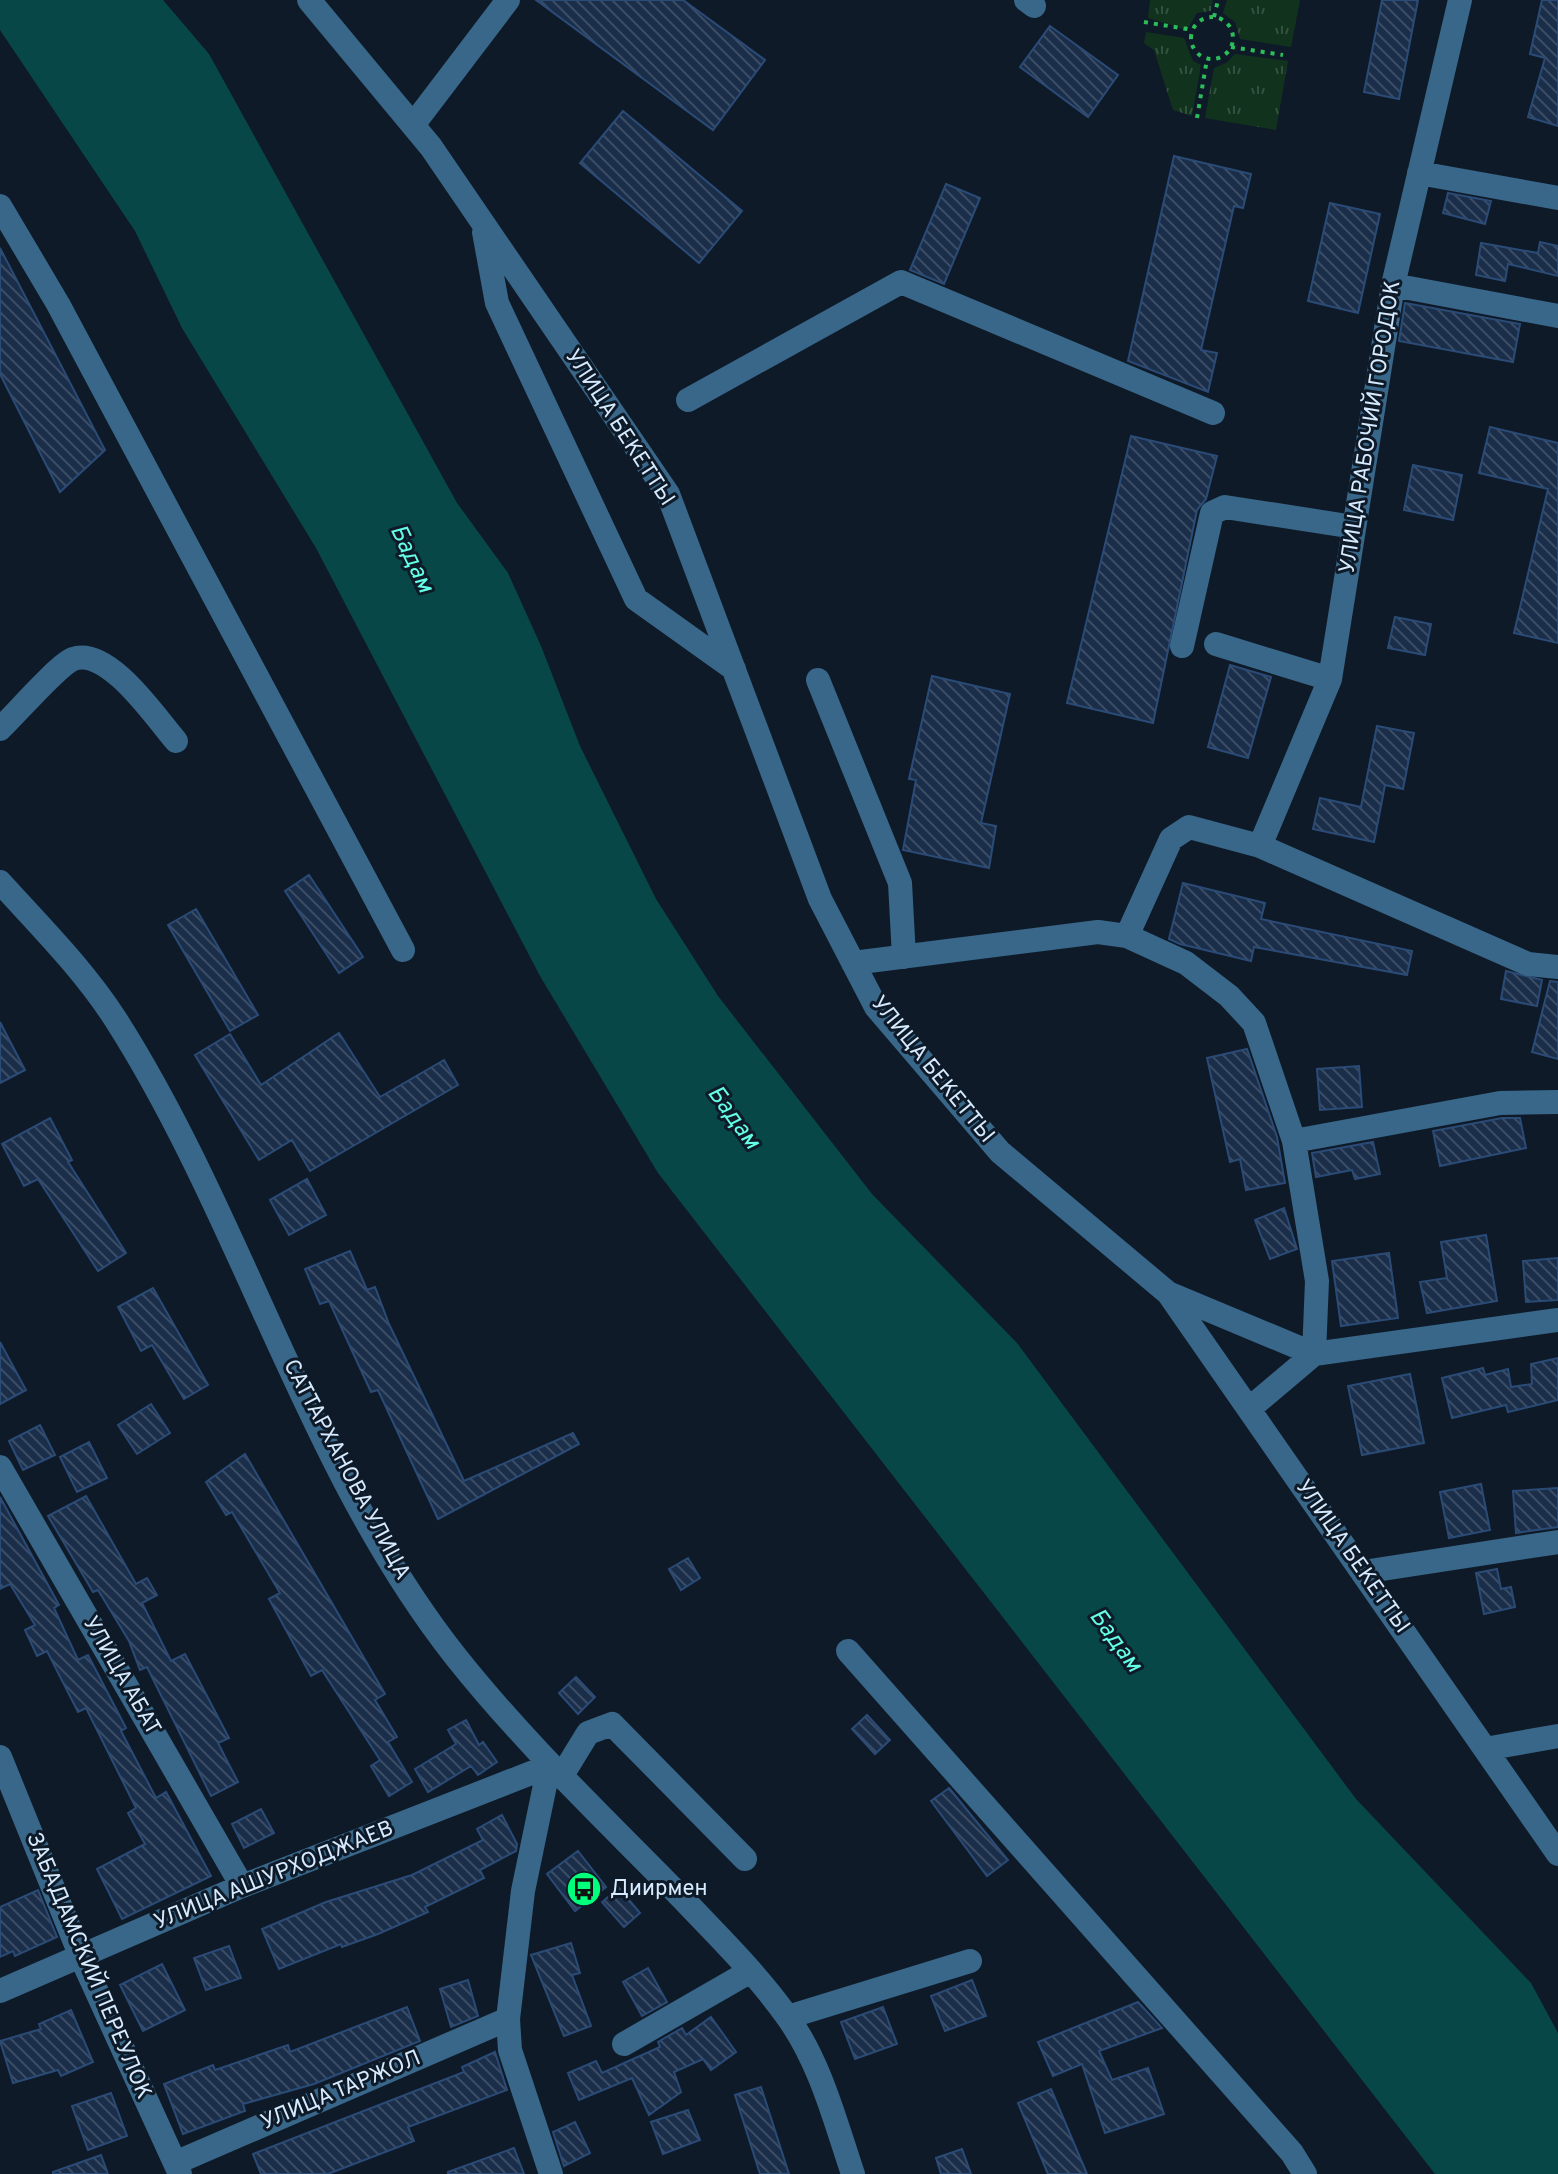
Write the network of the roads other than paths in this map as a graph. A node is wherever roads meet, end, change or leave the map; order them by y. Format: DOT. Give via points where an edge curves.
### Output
graph roads {
  1 [pos="309,0"];
  2 [pos="508,0"];
  3 [pos="1460,0"];
  4 [pos="413,125"];
  5 [pos="1419,173"];
  6 [pos="1558,198"];
  7 [pos="0,206"];
  8 [pos="482,222"];
  9 [pos="1393,285"];
  10 [pos="1558,316"];
  11 [pos="688,400"];
  12 [pos="1213,413"];
  13 [pos="1354,527"];
  14 [pos="1216,644"];
  15 [pos="1182,646"];
  16 [pos="734,669"];
  17 [pos="1330,679"];
  18 [pos="818,680"];
  19 [pos="0,729"];
  20 [pos="176,741"];
  21 [pos="1260,846"];
  22 [pos="0,882"];
  23 [pos="1127,936"];
  24 [pos="403,950"];
  25 [pos="904,957"];
  26 [pos="853,963"];
  27 [pos="1558,967"];
  28 [pos="1558,1102"];
  29 [pos="1294,1141"];
  30 [pos="1168,1293"];
  31 [pos="1558,1320"];
  32 [pos="1314,1354"];
  33 [pos="1249,1409"];
  34 [pos="0,1467"];
  35 [pos="1558,1542"];
  36 [pos="1363,1572"];
  37 [pos="848,1651"];
  38 [pos="1558,1736"];
  39 [pos="1485,1749"];
  40 [pos="0,1757"];
  41 [pos="555,1772"];
  42 [pos="1558,1854"];
  43 [pos="745,1859"];
  44 [pos="242,1886"];
  45 [pos="81,1957"];
  46 [pos="970,1961"];
  47 [pos="749,1972"];
  48 [pos="0,1991"];
  49 [pos="788,2017"];
  50 [pos="508,2019"];
  51 [pos="624,2044"];
  52 [pos="177,2168"];
  53 [pos="551,2174"];
  54 [pos="853,2174"];
  55 [pos="1305,2174"];
  1 -- 4 [label="street, УЛИЦА БЕКЕТТЫ"];
  2 -- 4 [label="street"];
  3 -- 5 [label="street, УЛИЦА РАБОЧИЙ ГОРОДОК"];
  4 -- 8 [label="street, УЛИЦА БЕКЕТТЫ"];
  5 -- 6 [label="street"];
  5 -- 9 [label="street, УЛИЦА РАБОЧИЙ ГОРОДОК"];
  7 -- 24 [label="street" via="58,304"];
  8 -- 16 [label="street, УЛИЦА БЕКЕТТЫ" via="668,494"];
  8 -- 16 [label="street" via="497,303 636,599"];
  9 -- 10 [label="street"];
  9 -- 13 [label="street, УЛИЦА РАБОЧИЙ ГОРОДОК"];
  11 -- 12 [label="street" via="901,282"];
  13 -- 15 [label="street" via="1225,507 1212,513"];
  13 -- 17 [label="street, УЛИЦА РАБОЧИЙ ГОРОДОК"];
  14 -- 17 [label="street"];
  16 -- 26 [label="street, УЛИЦА БЕКЕТТЫ" via="820,899"];
  17 -- 21 [label="street, УЛИЦА РАБОЧИЙ ГОРОДОК"];
  18 -- 25 [label="street" via="900,883"];
  19 -- 20 [label="street" via="72,660 90,657 111,667"];
  21 -- 23 [label="street" via="1189,827 1171,839"];
  21 -- 27 [label="street" via="1528,964"];
  22 -- 41 [label="street, САТТАРХАНОВА УЛИЦА" via="66,954 157,1089 349,1486 405,1584 454,1654"];
  23 -- 25 [label="street" via="1098,932"];
  23 -- 29 [label="street" via="1186,963 1254,1023"];
  25 -- 26 [label="street"];
  26 -- 30 [label="street, УЛИЦА БЕКЕТТЫ" via="876,1007 1000,1152"];
  28 -- 29 [label="street" via="1500,1103"];
  29 -- 32 [label="street" via="1317,1281"];
  30 -- 32 [label="street"];
  30 -- 33 [label="street, УЛИЦА БЕКЕТТЫ"];
  31 -- 32 [label="street"];
  32 -- 33 [label="street"];
  33 -- 36 [label="street, УЛИЦА БЕКЕТТЫ"];
  34 -- 44 [label="street, УЛИЦА АБАТ"];
  35 -- 36 [label="street"];
  36 -- 39 [label="street, УЛИЦА БЕКЕТТЫ"];
  37 -- 55 [label="street" via="1292,2153"];
  38 -- 39 [label="street"];
  39 -- 42 [label="street, УЛИЦА БЕКЕТТЫ"];
  40 -- 45 [label="street, ЗАБАДАМСКИЙ ПЕРЕУЛОК"];
  41 -- 43 [label="street" via="588,1733 612,1724"];
  41 -- 44 [label="street, УЛИЦА АШУРХОДЖАЕВ"];
  41 -- 47 [label="street, САТТАРХАНОВА УЛИЦА"];
  41 -- 50 [label="street" via="523,1891"];
  44 -- 45 [label="street, УЛИЦА АШУРХОДЖАЕВ"];
  45 -- 48 [label="street, УЛИЦА АШУРХОДЖАЕВ"];
  45 -- 52 [label="street, ЗАБАДАМСКИЙ ПЕРЕУЛОК"];
  46 -- 49 [label="street"];
  47 -- 49 [label="street, САТТАРХАНОВА УЛИЦА"];
  47 -- 51 [label="street"];
  49 -- 54 [label="street, САТТАРХАНОВА УЛИЦА" via="825,2090"];
  50 -- 52 [label="street, УЛИЦА ТАРЖОЛ"];
  50 -- 53 [label="street" via="510,2050"];
}
